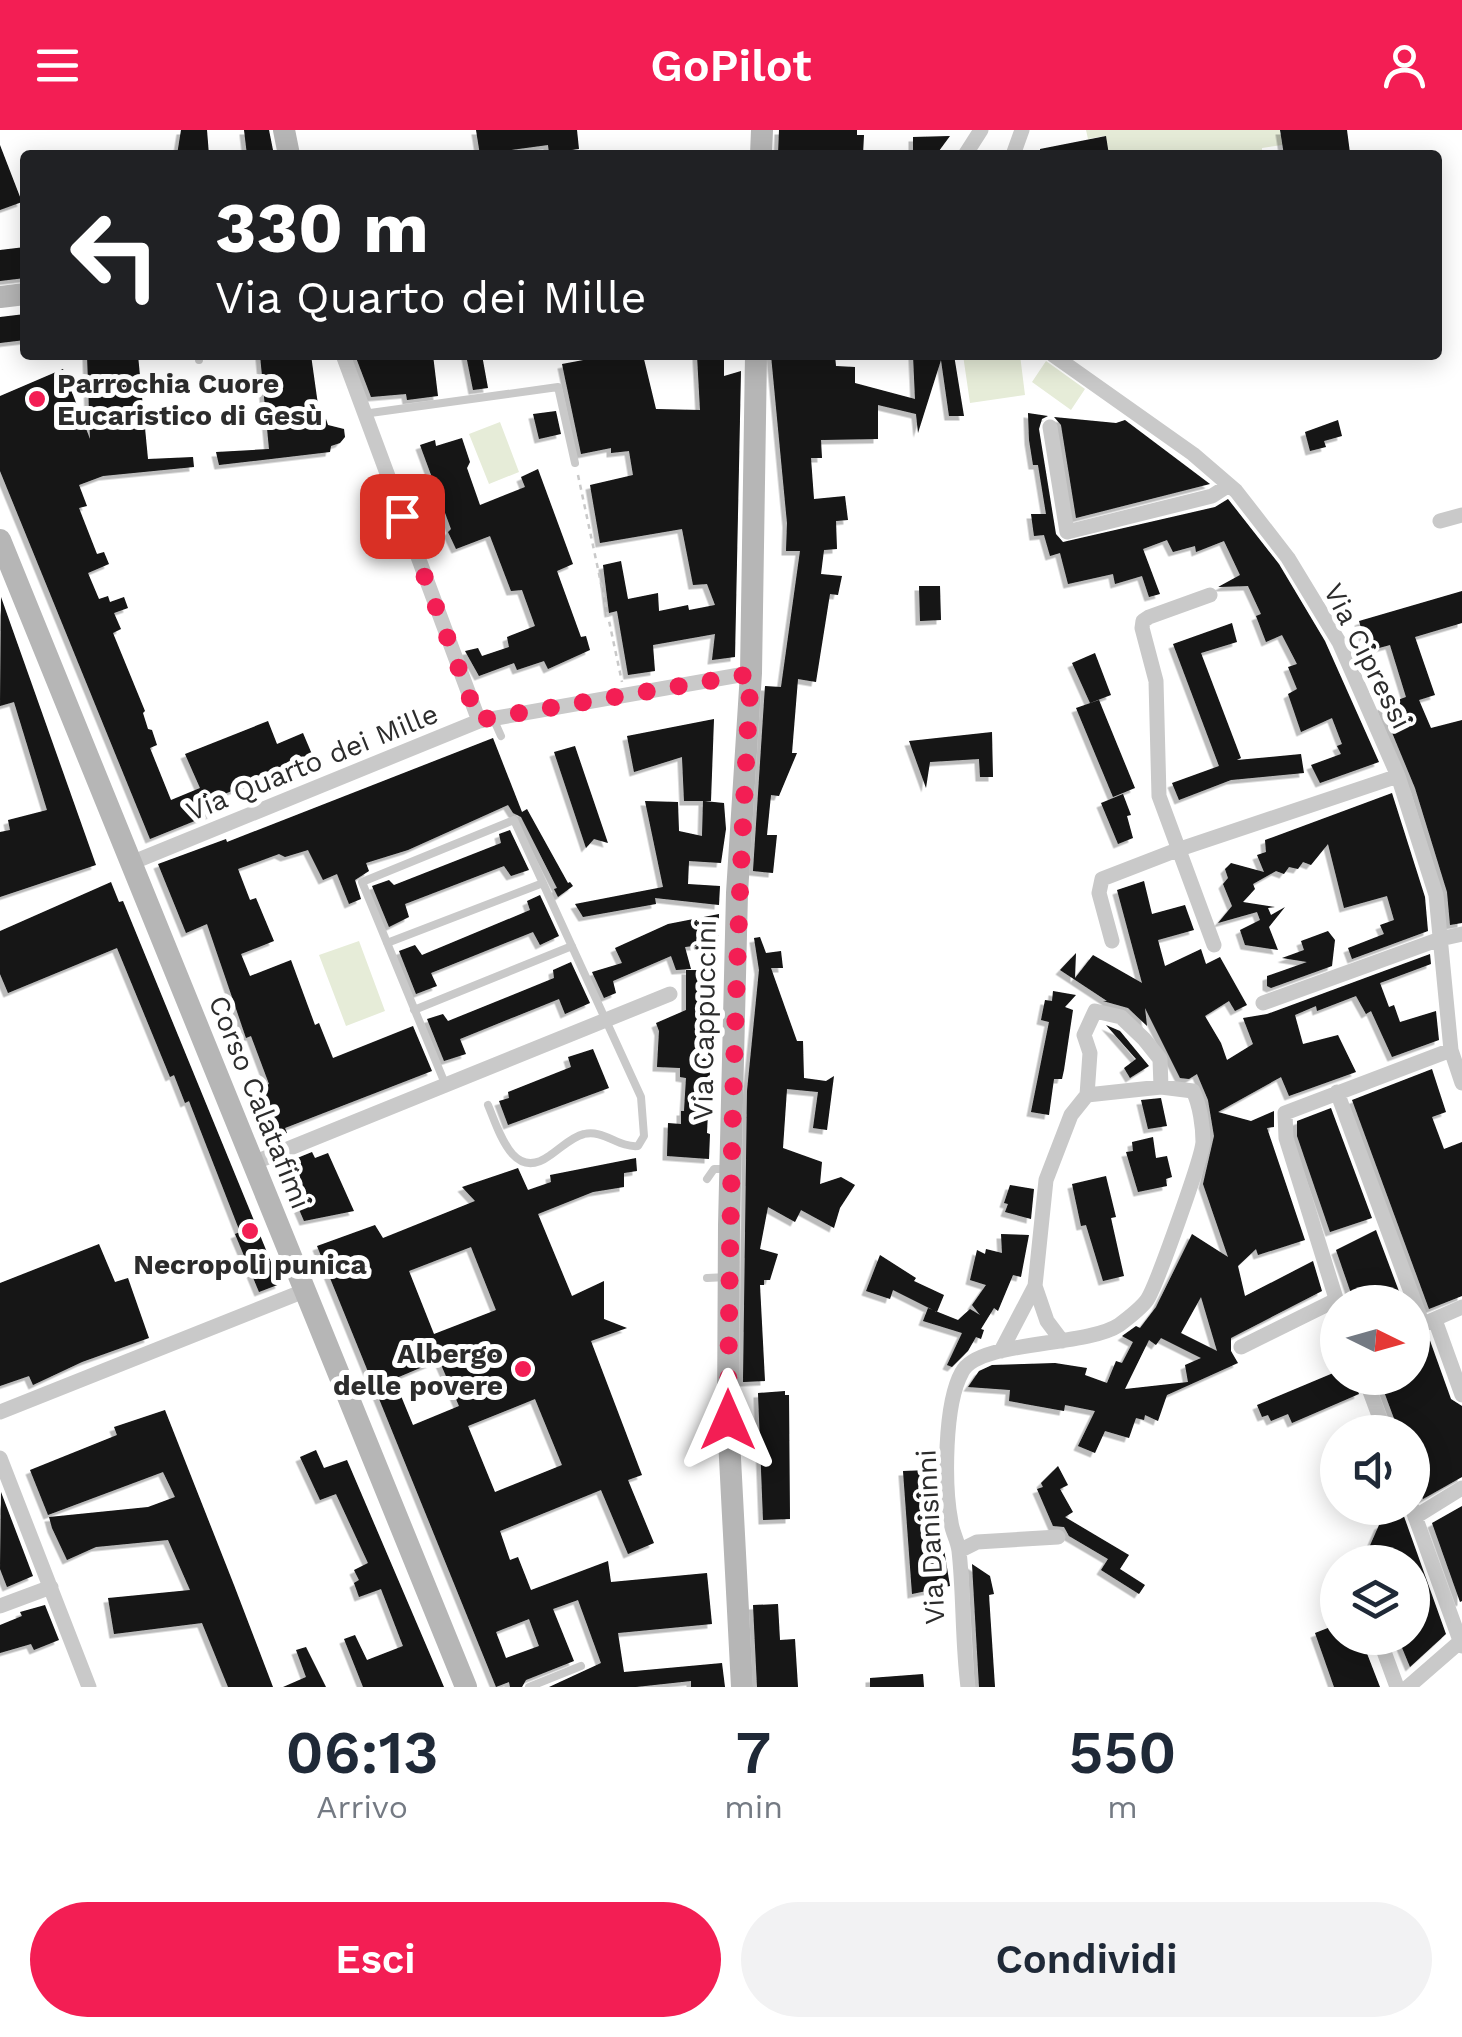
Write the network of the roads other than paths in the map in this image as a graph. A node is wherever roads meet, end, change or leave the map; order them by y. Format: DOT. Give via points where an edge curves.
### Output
graph roads {
  1 [pos="344,360"];
  2 [pos="756,360"];
  3 [pos="1060,360"];
  4 [pos="363,414"];
  5 [pos="1050,428"];
  6 [pos="575,463"];
  7 [pos="1229,485"];
  8 [pos="1462,515"];
  9 [pos="1440,522"];
  10 [pos="0,540"];
  11 [pos="1210,595"];
  12 [pos="751,674"];
  13 [pos="486,719"];
  14 [pos="502,736"];
  15 [pos="1398,776"];
  16 [pos="1177,850"];
  17 [pos="131,863"];
  18 [pos="543,883"];
  19 [pos="1462,934"];
  20 [pos="1440,939"];
  21 [pos="1112,942"];
  22 [pos="387,943"];
  23 [pos="1214,945"];
  24 [pos="572,946"];
  25 [pos="670,994"];
  26 [pos="1264,1003"];
  27 [pos="414,1010"];
  28 [pos="606,1020"];
  29 [pos="1451,1050"];
  30 [pos="1462,1083"];
  31 [pos="446,1086"];
  32 [pos="1161,1087"];
  33 [pos="1337,1092"];
  34 [pos="1087,1096"];
  35 [pos="488,1105"];
  36 [pos="253,1163"];
  37 [pos="730,1170"];
  38 [pos="707,1179"];
  39 [pos="1331,1285"];
  40 [pos="1408,1285"];
  41 [pos="1034,1286"];
  42 [pos="304,1291"];
  43 [pos="1462,1308"];
  44 [pos="1320,1310"];
  45 [pos="1430,1322"];
  46 [pos="1430,1338"];
  47 [pos="1062,1341"];
  48 [pos="1241,1347"];
  49 [pos="1001,1351"];
  50 [pos="1462,1395"];
  51 [pos="0,1412"];
  52 [pos="0,1458"];
  53 [pos="1462,1488"];
  54 [pos="1430,1504"];
  55 [pos="1419,1525"];
  56 [pos="1058,1537"];
  57 [pos="959,1550"];
  58 [pos="50,1588"];
  59 [pos="0,1606"];
  60 [pos="1462,1643"];
  61 [pos="1386,1655"];
  62 [pos="581,1666"];
  63 [pos="90,1687"];
  64 [pos="466,1687"];
  65 [pos="529,1687"];
  66 [pos="742,1687"];
  67 [pos="968,1687"];
  68 [pos="1397,1687"];
  69 [pos="1408,1687"];
  1 -- 4 [label="street"];
  2 -- 12 [label="street, Via Cappuccini"];
  3 -- 7 [label="street, Via Cipressi"];
  4 -- 6 [label="lane" via="558,387"];
  4 -- 13 [label="street"];
  5 -- 7 [label="street" via="1067,532 1212,496"];
  7 -- 15 [label="street, Via Cipressi" via="1288,558 1339,642"];
  8 -- 9 [label="street"];
  10 -- 17 [label="street, Corso Calatafimi"];
  11 -- 16 [label="street" via="1149,616 1142,628 1156,681 1158,796"];
  12 -- 13 [label="street, Via Quarto dei Mille"];
  12 -- 37 [label="street, Via Cappuccini"];
  13 -- 14 [label="lane"];
  13 -- 17 [label="street, Via Quarto dei Mille"];
  15 -- 16 [label="street"];
  15 -- 20 [label="street, Via Cipressi" via="1436,895"];
  16 -- 21 [label="street" via="1102,880 1099,893"];
  16 -- 23 [label="street"];
  17 -- 36 [label="street, Corso Calatafimi"];
  18 -- 22 [label="lane"];
  18 -- 22 [label="lane" via="514,820 362,882"];
  18 -- 24 [label="lane"];
  19 -- 20 [label="street"];
  20 -- 26 [label="street"];
  20 -- 29 [label="street, Via Cipressi"];
  22 -- 27 [label="lane"];
  24 -- 27 [label="lane"];
  24 -- 28 [label="lane"];
  25 -- 28 [label="street"];
  27 -- 31 [label="lane"];
  28 -- 31 [label="street"];
  28 -- 35 [label="lane" via="642,1097 644,1136 638,1146 585,1134 528,1164 505,1145"];
  29 -- 30 [label="street, Via Cipressi"];
  29 -- 33 [label="street"];
  31 -- 36 [label="street"];
  32 -- 34 [label="street"];
  32 -- 34 [label="street" via="1160,1059 1144,1039 1121,1017 1095,1010 1084,1035 1090,1053"];
  32 -- 47 [label="street" via="1193,1090 1203,1144 1148,1299 1117,1327"];
  33 -- 39 [label="street" via="1286,1113 1286,1138"];
  33 -- 40 [label="street"];
  34 -- 41 [label="street" via="1071,1115 1046,1180"];
  36 -- 42 [label="street, Corso Calatafimi"];
  37 -- 38 [label="lane" via="714,1169"];
  37 -- 66 [label="street, Via Cappuccini" via="718,1277 728,1420 725,1518"];
  41 -- 47 [label="street"];
  41 -- 49 [label="street"];
  42 -- 51 [label="street"];
  42 -- 64 [label="street, Corso Calatafimi"];
  43 -- 45 [label="street"];
  44 -- 48 [label="street"];
  46 -- 50 [label="street"];
  47 -- 49 [label="street"];
  49 -- 57 [label="street, Via Danisinni" via="962,1370 952,1409 946,1479"];
  52 -- 58 [label="street"];
  53 -- 54 [label="street"];
  55 -- 60 [label="street"];
  56 -- 57 [label="street" via="977,1542"];
  57 -- 67 [label="street, Via Danisinni"];
  58 -- 59 [label="street"];
  58 -- 63 [label="street"];
  60 -- 69 [label="street"];
  61 -- 68 [label="street"];
  62 -- 65 [label="lane"];
}
